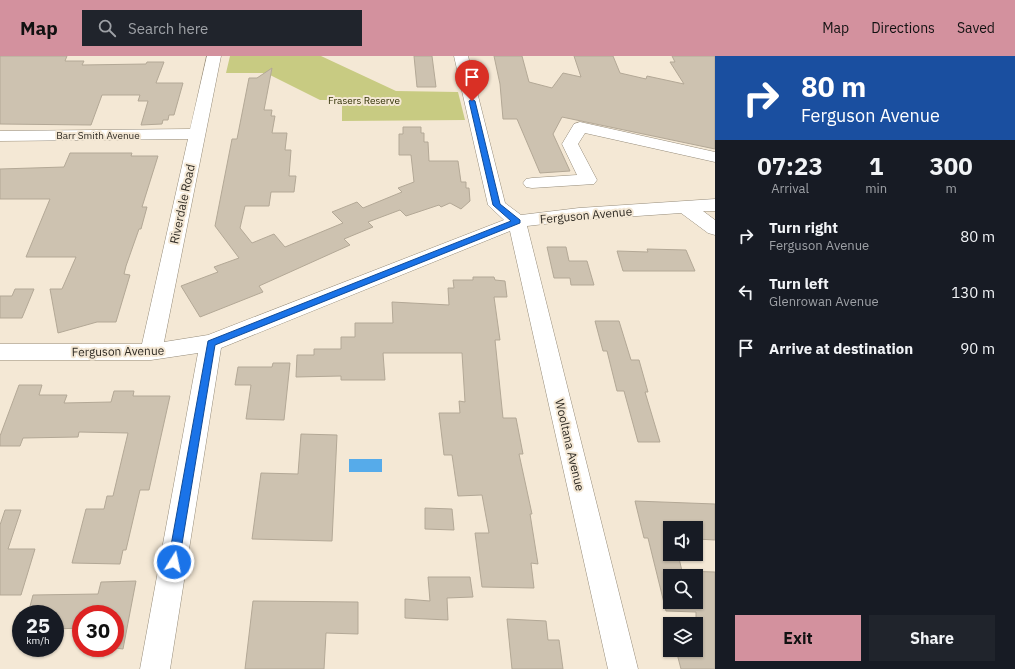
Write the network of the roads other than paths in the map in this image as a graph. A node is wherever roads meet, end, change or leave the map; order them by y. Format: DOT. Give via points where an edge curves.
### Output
graph roads {
  1 [pos="214,56"];
  2 [pos="461,56"];
  3 [pos="197,134"];
  4 [pos="0,136"];
  5 [pos="708,155"];
  6 [pos="715,175"];
  7 [pos="532,183"];
  8 [pos="715,204"];
  9 [pos="684,206"];
  10 [pos="517,222"];
  11 [pos="715,229"];
  12 [pos="211,343"];
  13 [pos="0,352"];
  14 [pos="151,352"];
  15 [pos="155,669"];
  16 [pos="623,669"];
  1 -- 3 [label="street, Riverdale Road"];
  2 -- 10 [label="street" via="497,205"];
  3 -- 4 [label="street, Barr Smith Avenue"];
  3 -- 14 [label="street, Riverdale Road"];
  5 -- 6 [label="street"];
  5 -- 7 [label="street" via="580,127 570,144 588,180"];
  8 -- 9 [label="street, Ferguson Avenue"];
  9 -- 10 [label="street, Ferguson Avenue" via="578,214"];
  9 -- 11 [label="street"];
  10 -- 12 [label="street, Ferguson Avenue"];
  10 -- 16 [label="street, Wooltana Avenue"];
  12 -- 14 [label="street, Ferguson Avenue"];
  12 -- 15 [label="street"];
  13 -- 14 [label="street, Ferguson Avenue"];
}
